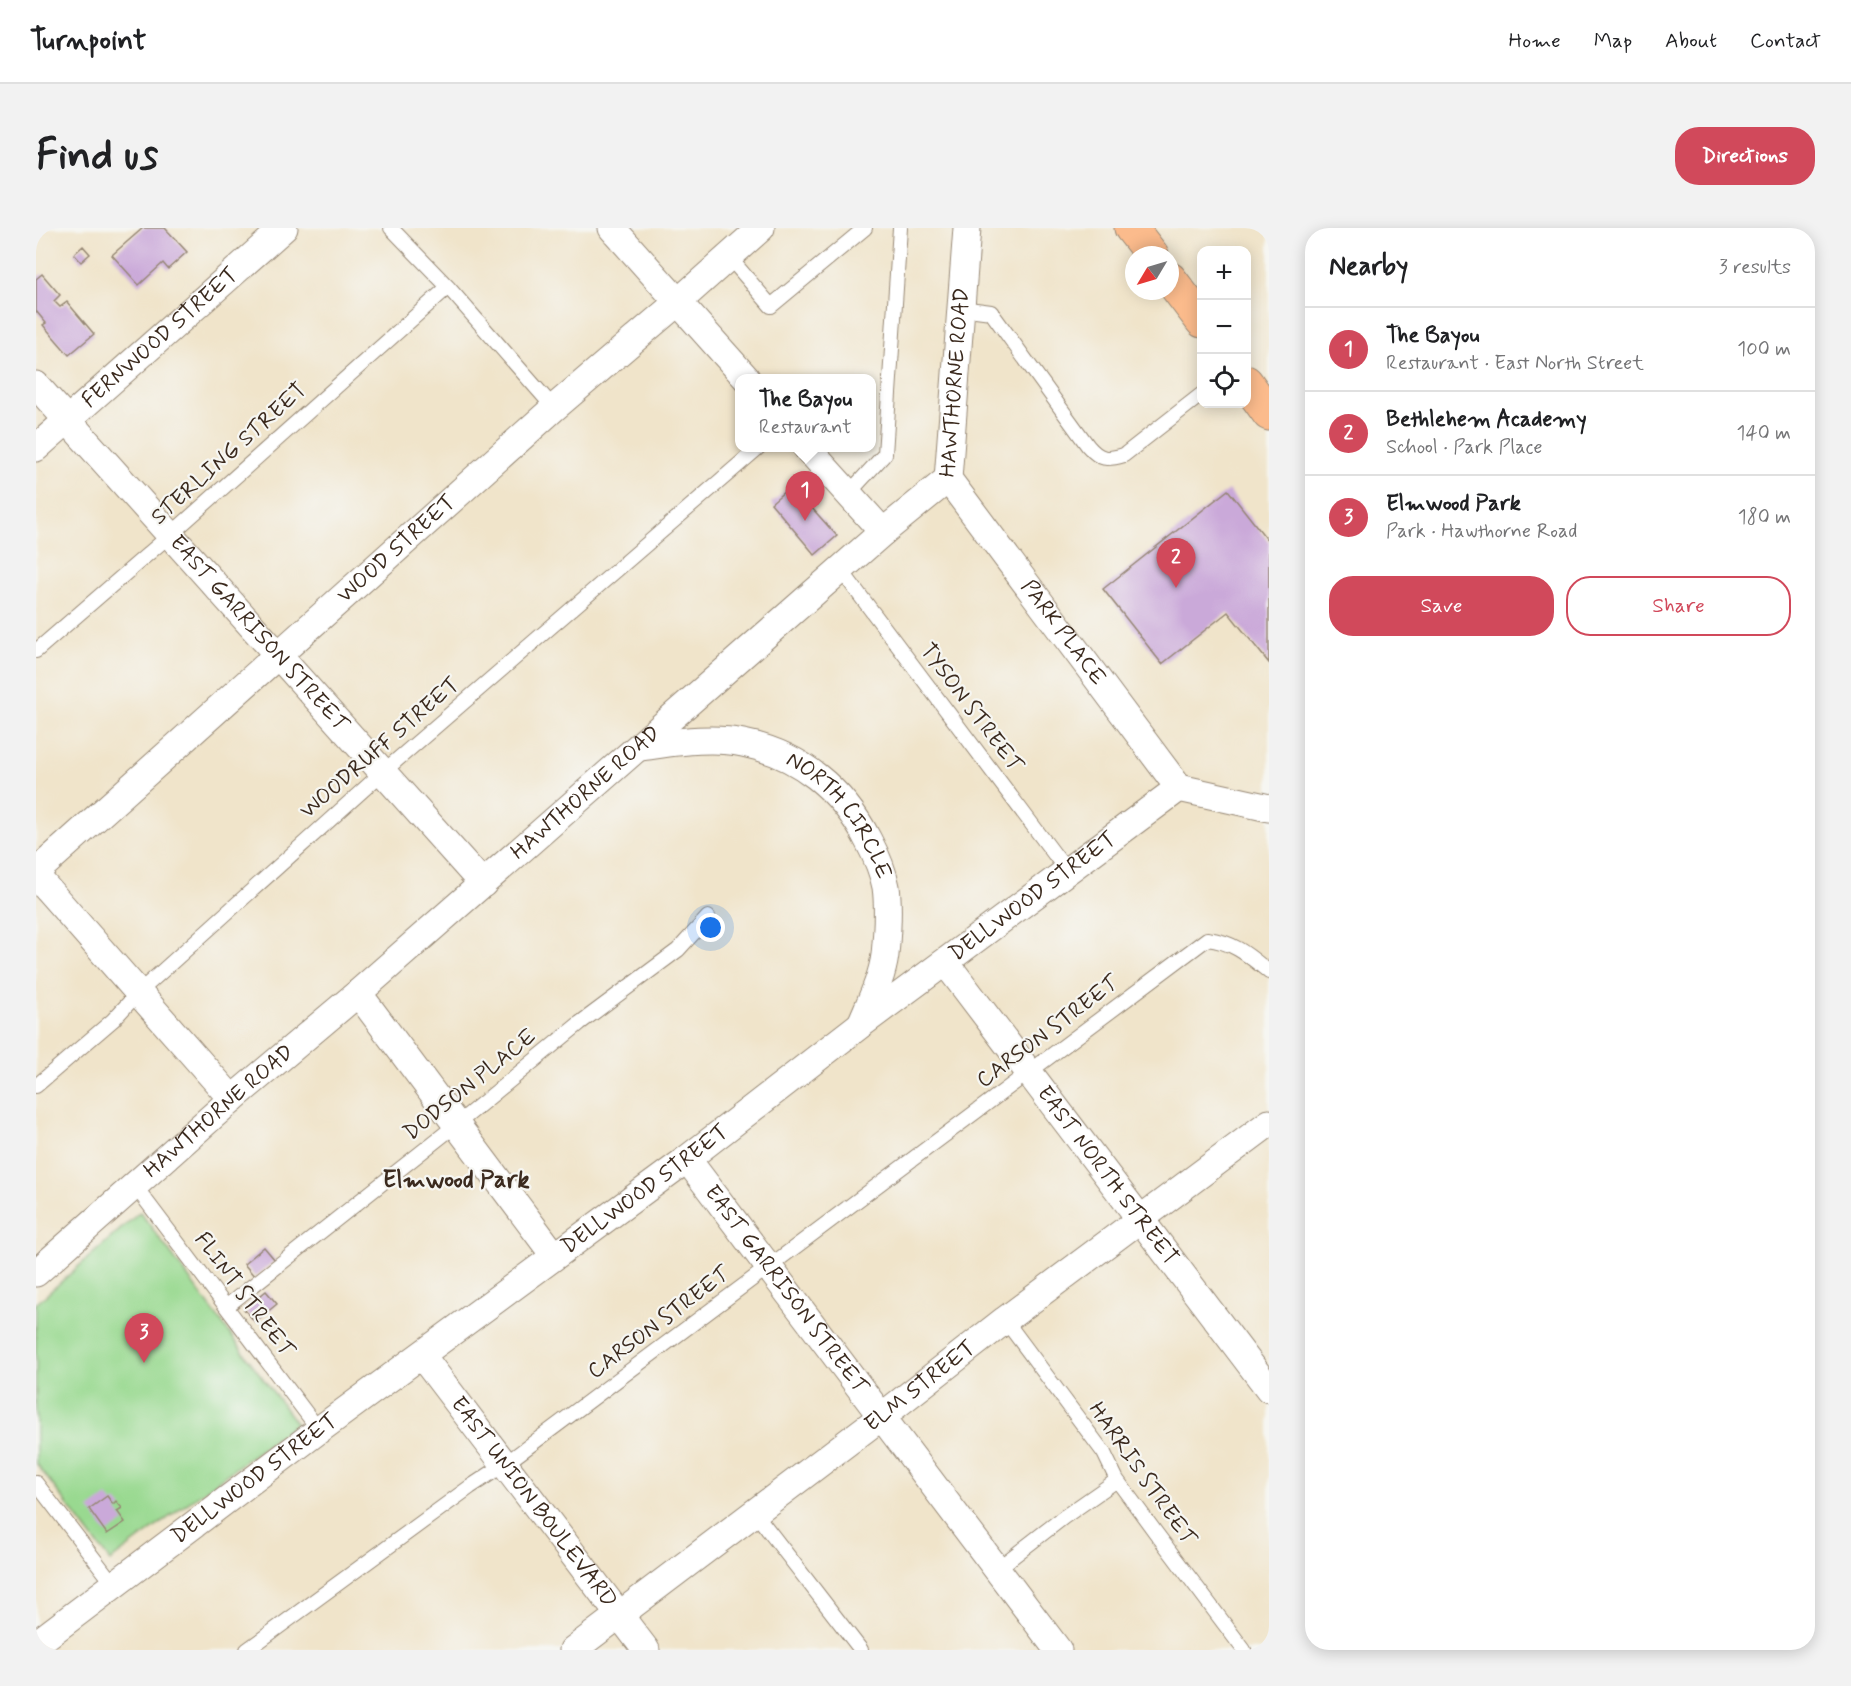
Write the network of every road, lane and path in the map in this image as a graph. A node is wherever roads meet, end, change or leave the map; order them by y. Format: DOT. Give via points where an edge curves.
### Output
graph roads {
  1 [pos="284,228"];
  2 [pos="391,228"];
  3 [pos="612,228"];
  4 [pos="761,228"];
  5 [pos="865,228"];
  6 [pos="900,228"];
  7 [pos="967,228"];
  8 [pos="1131,228"];
  9 [pos="1145,246"];
  10 [pos="729,257"];
  11 [pos="448,287"];
  12 [pos="1179,291"];
  13 [pos="678,302"];
  14 [pos="961,308"];
  15 [pos="1197,314"];
  16 [pos="742,374"];
  17 [pos="36,385"];
  18 [pos="1251,389"];
  19 [pos="1197,398"];
  20 [pos="554,408"];
  21 [pos="1269,414"];
  22 [pos="67,420"];
  23 [pos="36,448"];
  24 [pos="752,452"];
  25 [pos="811,452"];
  26 [pos="948,479"];
  27 [pos="849,494"];
  28 [pos="883,532"];
  29 [pos="170,535"];
  30 [pos="841,570"];
  31 [pos="36,651"];
  32 [pos="278,655"];
  33 [pos="639,747"];
  34 [pos="383,772"];
  35 [pos="1179,788"];
  36 [pos="1269,808"];
  37 [pos="1067,871"];
  38 [pos="36,874"];
  39 [pos="483,884"];
  40 [pos="708,917"];
  41 [pos="946,963"];
  42 [pos="1269,972"];
  43 [pos="138,993"];
  44 [pos="358,993"];
  45 [pos="860,1025"];
  46 [pos="1030,1072"];
  47 [pos="36,1086"];
  48 [pos="232,1099"];
  49 [pos="1269,1123"];
  50 [pos="457,1124"];
  51 [pos="687,1159"];
  52 [pos="135,1186"];
  53 [pos="1142,1219"];
  54 [pos="554,1256"];
  55 [pos="769,1267"];
  56 [pos="36,1273"];
  57 [pos="227,1306"];
  58 [pos="1005,1320"];
  59 [pos="422,1356"];
  60 [pos="1269,1389"];
  61 [pos="881,1417"];
  62 [pos="319,1430"];
  63 [pos="505,1464"];
  64 [pos="1117,1480"];
  65 [pos="36,1483"];
  66 [pos="755,1513"];
  67 [pos="997,1569"];
  68 [pos="115,1586"];
  69 [pos="620,1615"];
  70 [pos="36,1644"];
  71 [pos="248,1650"];
  72 [pos="573,1650"];
  73 [pos="646,1650"];
  74 [pos="861,1650"];
  75 [pos="1058,1650"];
  76 [pos="1244,1650"];
  1 -- 22 [label="street, FERNWOOD STREET"];
  2 -- 11 [label="lane"];
  3 -- 13 [label="street"];
  4 -- 10 [label="street, WOOD STREET"];
  5 -- 10 [label="lane" via="771,306"];
  6 -- 27 [label="lane" via="885,454"];
  7 -- 14 [label="street, HAWTHORNE ROAD"];
  8 -- 9 [label="main road"];
  10 -- 13 [label="street, WOOD STREET"];
  11 -- 20 [label="lane"];
  11 -- 29 [label="lane, STERLING STREET"];
  12 -- 15 [label="main road"];
  13 -- 16 [label="street"];
  13 -- 20 [label="street, WOOD STREET"];
  14 -- 19 [label="lane" via="991,312 1096,455 1110,459 1124,455"];
  14 -- 26 [label="street, HAWTHORNE ROAD"];
  17 -- 22 [label="street, EAST GARRISON STREET"];
  18 -- 21 [label="main road"];
  20 -- 32 [label="street, WOOD STREET"];
  22 -- 23 [label="street, FERNWOOD STREET"];
  22 -- 29 [label="street, EAST GARRISON STREET"];
  24 -- 34 [label="lane, WOODRUFF STREET"];
  25 -- 27 [label="street"];
  26 -- 28 [label="street, HAWTHORNE ROAD"];
  26 -- 35 [label="street, PARK PLACE"];
  27 -- 28 [label="street"];
  28 -- 30 [label="street, HAWTHORNE ROAD"];
  29 -- 31 [label="lane, STERLING STREET"];
  29 -- 32 [label="street, EAST GARRISON STREET"];
  30 -- 33 [label="street, HAWTHORNE ROAD"];
  30 -- 37 [label="lane, TYSON STREET"];
  32 -- 34 [label="street, EAST GARRISON STREET"];
  32 -- 38 [label="street, WOOD STREET"];
  33 -- 39 [label="street, HAWTHORNE ROAD"];
  33 -- 45 [label="street, NORTH CIRCLE" via="703,740 740,742 773,750 816,774 850,810 877,857 886,886 885,957"];
  34 -- 39 [label="street, EAST GARRISON STREET"];
  34 -- 43 [label="lane, WOODRUFF STREET"];
  35 -- 36 [label="street"];
  35 -- 37 [label="street, DELLWOOD STREET"];
  37 -- 41 [label="street, DELLWOOD STREET"];
  38 -- 43 [label="street"];
  39 -- 44 [label="street, HAWTHORNE ROAD"];
  40 -- 50 [label="lane, DODSON PLACE" via="678,950 580,1023"];
  41 -- 45 [label="street, DELLWOOD STREET"];
  41 -- 46 [label="street, EAST NORTH STREET"];
  42 -- 46 [label="lane, CARSON STREET" via="1224,941 1207,939"];
  43 -- 47 [label="lane, WOODRUFF STREET" via="113,1020"];
  43 -- 48 [label="street"];
  44 -- 48 [label="street, HAWTHORNE ROAD"];
  44 -- 50 [label="street"];
  45 -- 51 [label="street, DELLWOOD STREET"];
  46 -- 53 [label="street, EAST NORTH STREET"];
  46 -- 55 [label="lane, CARSON STREET"];
  48 -- 52 [label="street, HAWTHORNE ROAD"];
  49 -- 53 [label="street, ELM STREET"];
  50 -- 54 [label="street"];
  50 -- 57 [label="lane, DODSON PLACE"];
  51 -- 54 [label="street, DELLWOOD STREET"];
  51 -- 55 [label="street, EAST GARRISON STREET"];
  52 -- 56 [label="street, HAWTHORNE ROAD"];
  52 -- 57 [label="lane, FLINT STREET"];
  53 -- 58 [label="street, ELM STREET"];
  53 -- 60 [label="street, EAST NORTH STREET"];
  54 -- 59 [label="street, DELLWOOD STREET"];
  55 -- 61 [label="street, EAST GARRISON STREET"];
  55 -- 63 [label="lane, CARSON STREET"];
  57 -- 62 [label="lane, FLINT STREET"];
  58 -- 61 [label="street, ELM STREET"];
  58 -- 64 [label="lane, HARRIS STREET" via="1104,1453"];
  59 -- 62 [label="street, DELLWOOD STREET"];
  59 -- 63 [label="street, EAST UNION BOULEVARD"];
  61 -- 66 [label="street, ELM STREET"];
  61 -- 67 [label="street, EAST GARRISON STREET"];
  62 -- 68 [label="street, DELLWOOD STREET"];
  63 -- 69 [label="street, EAST UNION BOULEVARD"];
  63 -- 71 [label="lane, CARSON STREET"];
  64 -- 67 [label="lane"];
  64 -- 76 [label="lane, HARRIS STREET"];
  65 -- 68 [label="lane"];
  66 -- 69 [label="street, ELM STREET"];
  66 -- 74 [label="lane"];
  67 -- 75 [label="street, EAST GARRISON STREET"];
  68 -- 70 [label="street, DELLWOOD STREET"];
  69 -- 72 [label="street, ELM STREET"];
  69 -- 73 [label="street, EAST UNION BOULEVARD"];
}
